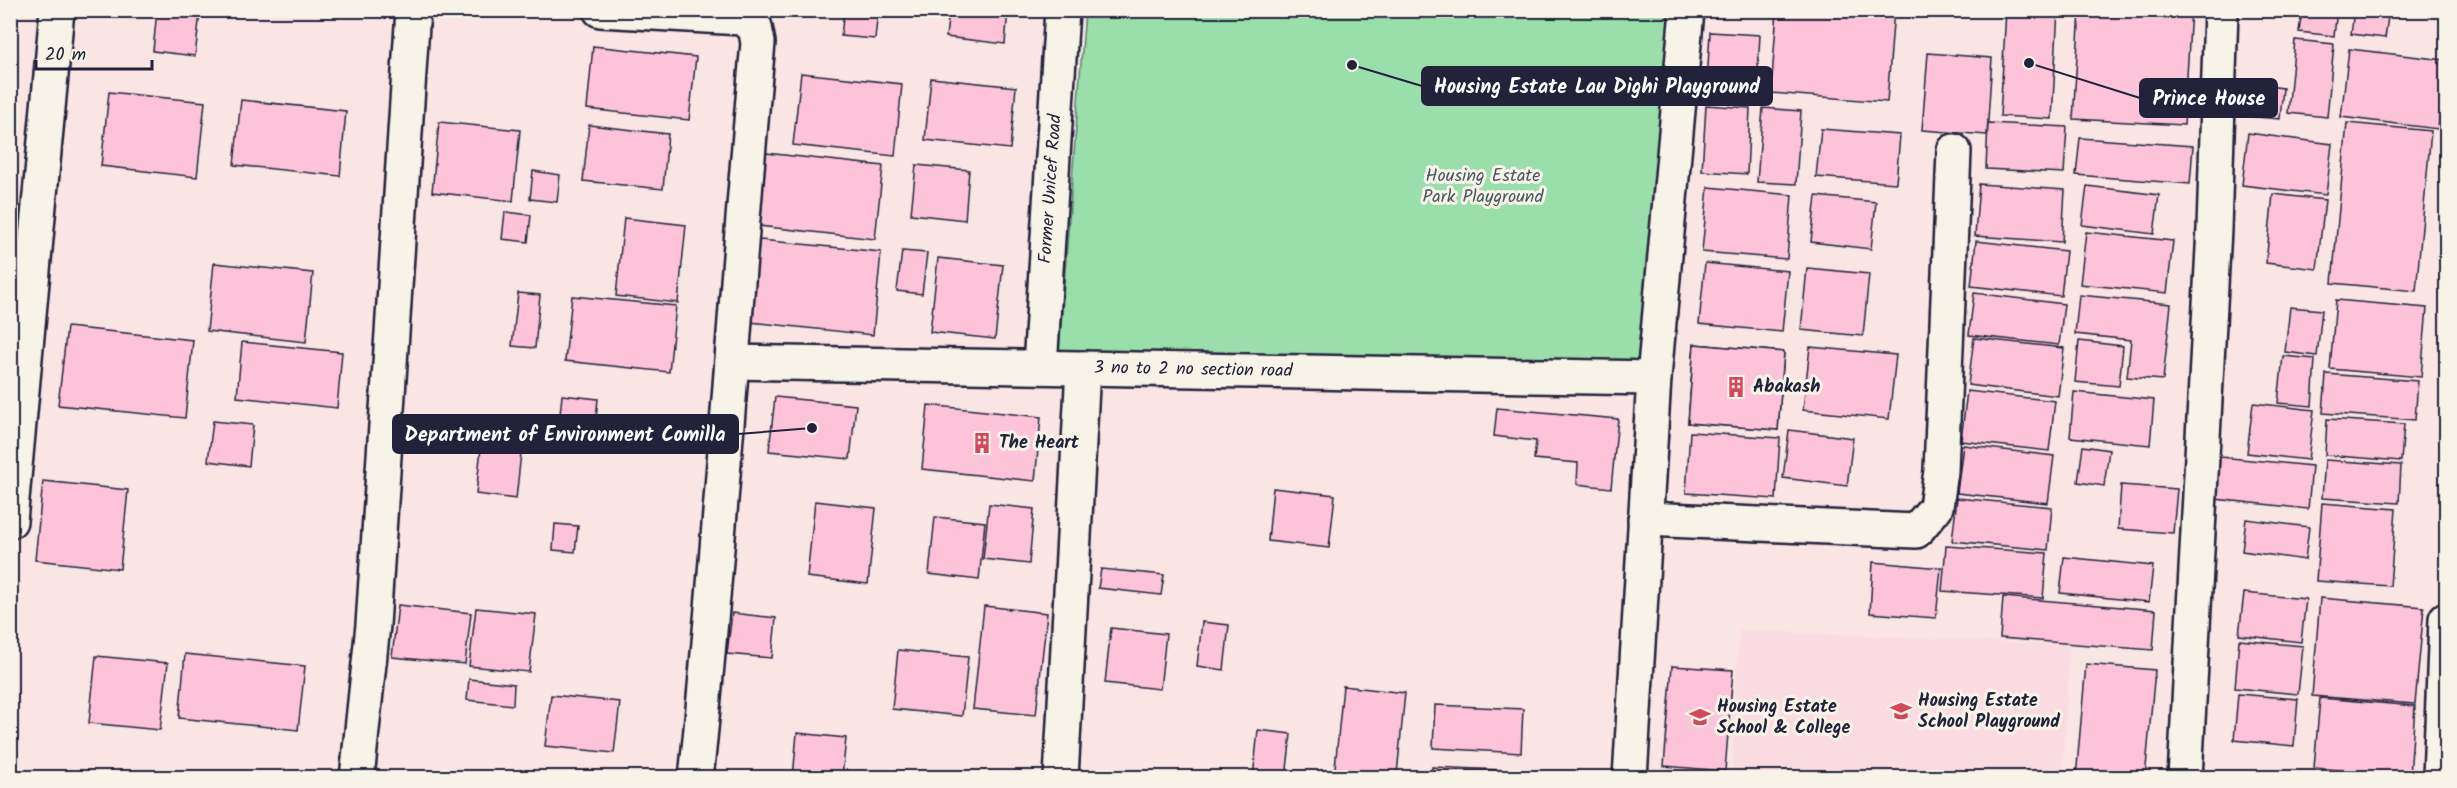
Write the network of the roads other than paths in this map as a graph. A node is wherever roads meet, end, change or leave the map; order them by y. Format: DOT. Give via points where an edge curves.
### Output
graph roads {
  1 [pos="57,10"];
  2 [pos="412,10"];
  3 [pos="600,10"];
  4 [pos="1062,10"];
  5 [pos="1687,10"];
  6 [pos="2221,10"];
  7 [pos="1954,151"];
  8 [pos="732,362"];
  9 [pos="1040,367"];
  10 [pos="1083,368"];
  11 [pos="1654,378"];
  12 [pos="1645,519"];
  13 [pos="10,521"];
  14 [pos="2446,620"];
  15 [pos="357,777"];
  16 [pos="696,777"];
  17 [pos="1061,777"];
  18 [pos="1630,777"];
  19 [pos="2185,777"];
  20 [pos="2440,777"];
  1 -- 13 [label="street"];
  2 -- 15 [label="street" via="373,625"];
  3 -- 8 [label="street" via="742,18 755,27 758,43"];
  4 -- 9 [label="street, Former Unicef Road"];
  5 -- 11 [label="street"];
  6 -- 19 [label="street" via="2214,229"];
  7 -- 12 [label="street" via="1941,459 1936,507 1916,531"];
  8 -- 9 [label="street, 3 no to 2 no section road"];
  8 -- 16 [label="street"];
  9 -- 10 [label="street, 3 no to 2 no section road"];
  10 -- 11 [label="street, 3 no to 2 no section road"];
  10 -- 17 [label="street"];
  11 -- 12 [label="street"];
  12 -- 18 [label="street"];
  14 -- 20 [label="street"];
}
